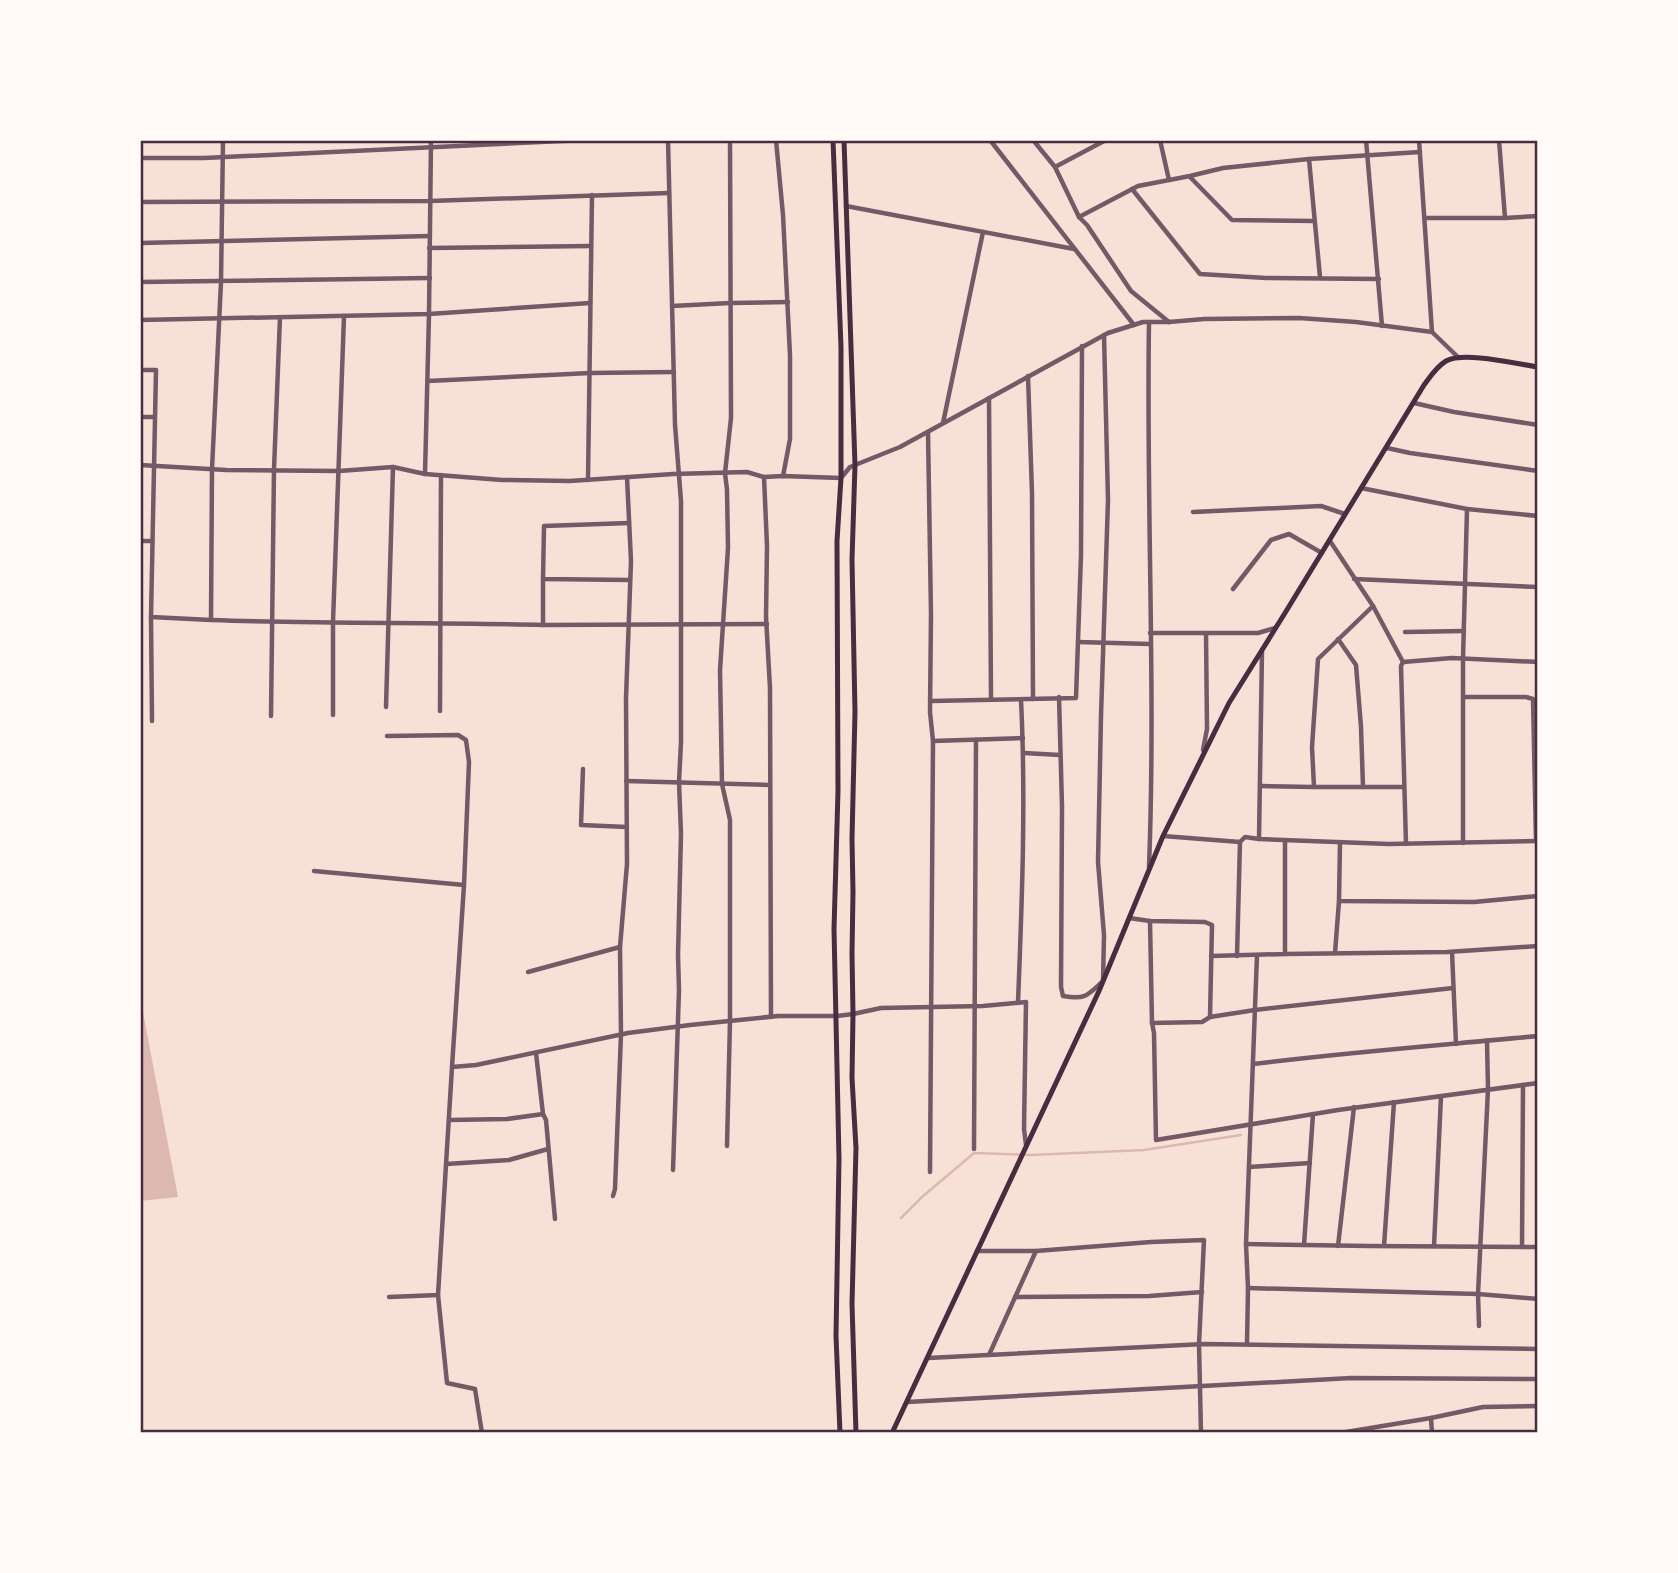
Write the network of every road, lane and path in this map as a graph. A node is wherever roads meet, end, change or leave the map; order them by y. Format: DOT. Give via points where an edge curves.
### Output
graph roads {
  1 [pos="223,140"];
  2 [pos="431,140"];
  3 [pos="571,140"];
  4 [pos="584,140"];
  5 [pos="668,140"];
  6 [pos="730,140"];
  7 [pos="776,140"];
  8 [pos="833,140"];
  9 [pos="844,140"];
  10 [pos="989,140"];
  11 [pos="1033,140"];
  12 [pos="1104,140"];
  13 [pos="1160,140"];
  14 [pos="1366,140"];
  15 [pos="1419,140"];
  16 [pos="1499,140"];
  17 [pos="531,141"];
  18 [pos="480,142"];
  19 [pos="431,147"];
  20 [pos="1420,152"];
  21 [pos="1368,156"];
  22 [pos="223,157"];
  23 [pos="140,158"];
  24 [pos="1309,159"];
  25 [pos="1055,167"];
  26 [pos="1190,176"];
  27 [pos="1169,180"];
  28 [pos="1132,189"];
  29 [pos="669,192"];
  30 [pos="592,195"];
  31 [pos="430,201"];
  32 [pos="140,202"];
  33 [pos="222,202"];
  34 [pos="846,206"];
  35 [pos="1538,216"];
  36 [pos="1079,217"];
  37 [pos="1426,218"];
  38 [pos="1505,218"];
  39 [pos="1314,221"];
  40 [pos="982,232"];
  41 [pos="430,236"];
  42 [pos="222,242"];
  43 [pos="140,243"];
  44 [pos="591,246"];
  45 [pos="429,248"];
  46 [pos="1074,249"];
  47 [pos="1320,277"];
  48 [pos="429,278"];
  49 [pos="1378,279"];
  50 [pos="140,282"];
  51 [pos="221,282"];
  52 [pos="788,302"];
  53 [pos="590,303"];
  54 [pos="730,303"];
  55 [pos="672,306"];
  56 [pos="429,314"];
  57 [pos="344,316"];
  58 [pos="280,317"];
  59 [pos="219,319"];
  60 [pos="140,320"];
  61 [pos="1149,322"];
  62 [pos="1169,322"];
  63 [pos="1134,325"];
  64 [pos="1382,326"];
  65 [pos="1432,332"];
  66 [pos="1104,335"];
  67 [pos="1082,346"];
  68 [pos="1459,358"];
  69 [pos="1538,367"];
  70 [pos="140,370"];
  71 [pos="674,372"];
  72 [pos="590,373"];
  73 [pos="1028,376"];
  74 [pos="428,381"];
  75 [pos="989,398"];
  76 [pos="1413,402"];
  77 [pos="140,417"];
  78 [pos="154,417"];
  79 [pos="943,423"];
  80 [pos="1538,425"];
  81 [pos="928,432"];
  82 [pos="1387,448"];
  83 [pos="140,465"];
  84 [pos="155,466"];
  85 [pos="855,466"];
  86 [pos="393,467"];
  87 [pos="212,469"];
  88 [pos="274,469"];
  89 [pos="339,471"];
  90 [pos="1538,471"];
  91 [pos="725,473"];
  92 [pos="425,474"];
  93 [pos="677,474"];
  94 [pos="441,475"];
  95 [pos="783,476"];
  96 [pos="627,477"];
  97 [pos="764,477"];
  98 [pos="841,478"];
  99 [pos="588,480"];
  100 [pos="1361,488"];
  101 [pos="1466,509"];
  102 [pos="1193,512"];
  103 [pos="1345,514"];
  104 [pos="1538,516"];
  105 [pos="629,523"];
  106 [pos="140,541"];
  107 [pos="152,541"];
  108 [pos="1330,541"];
  109 [pos="1322,553"];
  110 [pos="543,579"];
  111 [pos="1354,579"];
  112 [pos="630,580"];
  113 [pos="1465,584"];
  114 [pos="1538,587"];
  115 [pos="1233,589"];
  116 [pos="1373,606"];
  117 [pos="151,617"];
  118 [pos="211,620"];
  119 [pos="273,622"];
  120 [pos="333,622"];
  121 [pos="387,623"];
  122 [pos="440,623"];
  123 [pos="628,624"];
  124 [pos="680,624"];
  125 [pos="722,624"];
  126 [pos="766,624"];
  127 [pos="543,625"];
  128 [pos="1276,628"];
  129 [pos="1464,631"];
  130 [pos="1206,632"];
  131 [pos="1405,632"];
  132 [pos="1150,633"];
  133 [pos="1339,639"];
  134 [pos="1078,642"];
  135 [pos="1103,643"];
  136 [pos="1150,644"];
  137 [pos="1262,650"];
  138 [pos="1463,659"];
  139 [pos="1403,662"];
  140 [pos="1538,662"];
  141 [pos="1059,697"];
  142 [pos="1463,697"];
  143 [pos="991,699"];
  144 [pos="1032,699"];
  145 [pos="1021,700"];
  146 [pos="931,701"];
  147 [pos="386,707"];
  148 [pos="440,710"];
  149 [pos="333,715"];
  150 [pos="271,716"];
  151 [pos="152,721"];
  152 [pos="387,736"];
  153 [pos="1023,738"];
  154 [pos="976,740"];
  155 [pos="933,741"];
  156 [pos="1024,753"];
  157 [pos="1060,754"];
  158 [pos="1202,760"];
  159 [pos="583,769"];
  160 [pos="626,781"];
  161 [pos="679,782"];
  162 [pos="722,784"];
  163 [pos="770,785"];
  164 [pos="1260,786"];
  165 [pos="1314,787"];
  166 [pos="1363,787"];
  167 [pos="1404,787"];
  168 [pos="627,827"];
  169 [pos="1163,836"];
  170 [pos="1259,839"];
  171 [pos="1285,840"];
  172 [pos="1537,841"];
  173 [pos="1240,842"];
  174 [pos="1340,842"];
  175 [pos="1463,843"];
  176 [pos="1406,844"];
  177 [pos="314,871"];
  178 [pos="1149,872"];
  179 [pos="464,885"];
  180 [pos="1538,896"];
  181 [pos="1339,901"];
  182 [pos="1129,918"];
  183 [pos="1150,921"];
  184 [pos="1538,946"];
  185 [pos="620,947"];
  186 [pos="1452,952"];
  187 [pos="1335,953"];
  188 [pos="1285,954"];
  189 [pos="1256,955"];
  190 [pos="1211,956"];
  191 [pos="1237,956"];
  192 [pos="528,972"];
  193 [pos="1103,981"];
  194 [pos="1453,988"];
  195 [pos="1018,1003"];
  196 [pos="974,1006"];
  197 [pos="932,1007"];
  198 [pos="1255,1010"];
  199 [pos="853,1014"];
  200 [pos="836,1016"];
  201 [pos="771,1017"];
  202 [pos="1210,1017"];
  203 [pos="730,1021"];
  204 [pos="1152,1023"];
  205 [pos="678,1026"];
  206 [pos="621,1034"];
  207 [pos="1538,1036"];
  208 [pos="1487,1041"];
  209 [pos="1456,1044"];
  210 [pos="536,1053"];
  211 [pos="1253,1064"];
  212 [pos="452,1067"];
  213 [pos="1538,1083"];
  214 [pos="1523,1084"];
  215 [pos="1488,1089"];
  216 [pos="1441,1096"];
  217 [pos="1395,1102"];
  218 [pos="1354,1107"];
  219 [pos="543,1114"];
  220 [pos="1313,1114"];
  221 [pos="449,1119"];
  222 [pos="1251,1124"];
  223 [pos="727,1146"];
  224 [pos="1025,1148"];
  225 [pos="548,1149"];
  226 [pos="974,1149"];
  227 [pos="1310,1163"];
  228 [pos="446,1164"];
  229 [pos="1249,1167"];
  230 [pos="673,1170"];
  231 [pos="930,1172"];
  232 [pos="613,1196"];
  233 [pos="555,1219"];
  234 [pos="1246,1244"];
  235 [pos="1304,1245"];
  236 [pos="1338,1246"];
  237 [pos="1384,1246"];
  238 [pos="1434,1246"];
  239 [pos="1481,1246"];
  240 [pos="1522,1247"];
  241 [pos="1538,1247"];
  242 [pos="976,1251"];
  243 [pos="1036,1251"];
  244 [pos="1248,1288"];
  245 [pos="1202,1292"];
  246 [pos="1478,1294"];
  247 [pos="438,1295"];
  248 [pos="389,1297"];
  249 [pos="1015,1297"];
  250 [pos="1538,1299"];
  251 [pos="1479,1326"];
  252 [pos="1199,1344"];
  253 [pos="1247,1345"];
  254 [pos="1538,1349"];
  255 [pos="989,1355"];
  256 [pos="928,1358"];
  257 [pos="1538,1379"];
  258 [pos="1201,1386"];
  259 [pos="906,1402"];
  260 [pos="1538,1406"];
  261 [pos="1431,1418"];
  262 [pos="482,1433"];
  263 [pos="840,1433"];
  264 [pos="856,1433"];
  265 [pos="892,1433"];
  266 [pos="1201,1433"];
  267 [pos="1340,1433"];
  268 [pos="1432,1433"];
  1 -- 22 [label="street"];
  2 -- 19 [label="street"];
  3 -- 4 [label="street"];
  3 -- 17 [label="street"];
  5 -- 29 [label="street"];
  6 -- 54 [label="street"];
  7 -- 52 [label="street"];
  8 -- 98 [label="main road"];
  9 -- 34 [label="main road"];
  10 -- 46 [label="street"];
  11 -- 25 [label="street"];
  12 -- 25 [label="street"];
  13 -- 27 [label="street"];
  14 -- 21 [label="street"];
  15 -- 20 [label="street"];
  16 -- 38 [label="street"];
  17 -- 18 [label="street"];
  18 -- 19 [label="street"];
  19 -- 22 [label="street"];
  19 -- 31 [label="street"];
  20 -- 21 [label="street"];
  20 -- 37 [label="street"];
  21 -- 24 [label="street"];
  21 -- 49 [label="street"];
  22 -- 23 [label="street"];
  22 -- 33 [label="street"];
  24 -- 26 [label="street"];
  24 -- 39 [label="street"];
  25 -- 36 [label="street"];
  26 -- 27 [label="street"];
  26 -- 39 [label="street" via="1232,219"];
  27 -- 28 [label="street"];
  28 -- 36 [label="street"];
  28 -- 47 [label="street" via="1200,274"];
  29 -- 30 [label="street"];
  29 -- 55 [label="street"];
  30 -- 31 [label="street"];
  30 -- 44 [label="street"];
  31 -- 33 [label="street"];
  31 -- 41 [label="street"];
  32 -- 33 [label="street"];
  33 -- 42 [label="street"];
  34 -- 40 [label="street"];
  34 -- 85 [label="main road"];
  35 -- 38 [label="street"];
  36 -- 62 [label="street" via="1131,291"];
  37 -- 38 [label="street"];
  37 -- 65 [label="street"];
  39 -- 47 [label="street"];
  40 -- 46 [label="street"];
  40 -- 79 [label="street"];
  41 -- 42 [label="street"];
  41 -- 45 [label="street"];
  42 -- 43 [label="street"];
  42 -- 51 [label="street"];
  44 -- 45 [label="street"];
  44 -- 53 [label="street"];
  45 -- 48 [label="street"];
  46 -- 63 [label="street"];
  47 -- 49 [label="street"];
  48 -- 51 [label="street"];
  48 -- 56 [label="street"];
  49 -- 64 [label="street"];
  50 -- 51 [label="street"];
  51 -- 59 [label="street"];
  52 -- 54 [label="street"];
  52 -- 95 [label="street" via="790,439"];
  53 -- 56 [label="street"];
  53 -- 72 [label="street"];
  54 -- 55 [label="street"];
  54 -- 91 [label="street" via="731,418"];
  55 -- 71 [label="street"];
  56 -- 57 [label="street"];
  56 -- 74 [label="street"];
  57 -- 58 [label="street"];
  57 -- 89 [label="street"];
  58 -- 59 [label="street"];
  58 -- 88 [label="street"];
  59 -- 60 [label="street"];
  59 -- 87 [label="street"];
  61 -- 62 [label="street"];
  61 -- 63 [label="street"];
  61 -- 132 [label="street"];
  62 -- 64 [label="street" via="1299,318"];
  63 -- 66 [label="street"];
  64 -- 65 [label="street"];
  65 -- 68 [label="street"];
  66 -- 67 [label="street"];
  66 -- 135 [label="street" via="1108,500"];
  67 -- 73 [label="street"];
  67 -- 134 [label="street"];
  68 -- 69 [label="main road"];
  68 -- 76 [label="main road" via="1436,369"];
  70 -- 78 [label="street" via="156,370"];
  71 -- 72 [label="street"];
  71 -- 93 [label="street"];
  72 -- 74 [label="street"];
  72 -- 99 [label="street"];
  73 -- 75 [label="street"];
  73 -- 144 [label="street"];
  74 -- 92 [label="street"];
  75 -- 79 [label="street"];
  75 -- 143 [label="street"];
  76 -- 80 [label="street"];
  76 -- 82 [label="main road"];
  77 -- 78 [label="street"];
  78 -- 84 [label="street"];
  79 -- 81 [label="street"];
  81 -- 85 [label="street"];
  81 -- 146 [label="street"];
  82 -- 90 [label="street"];
  82 -- 100 [label="main road"];
  83 -- 84 [label="street"];
  84 -- 87 [label="street"];
  84 -- 107 [label="street"];
  85 -- 98 [label="street"];
  85 -- 199 [label="main road"];
  86 -- 89 [label="street"];
  86 -- 92 [label="street"];
  86 -- 121 [label="street"];
  87 -- 88 [label="street"];
  87 -- 118 [label="street"];
  88 -- 89 [label="street"];
  88 -- 119 [label="street"];
  89 -- 120 [label="street"];
  91 -- 93 [label="street"];
  91 -- 97 [label="street"];
  91 -- 125 [label="street" via="728,548"];
  92 -- 94 [label="street"];
  93 -- 96 [label="street"];
  93 -- 124 [label="street"];
  94 -- 99 [label="street"];
  94 -- 122 [label="street"];
  95 -- 97 [label="street"];
  95 -- 98 [label="street"];
  96 -- 99 [label="street"];
  96 -- 105 [label="street"];
  97 -- 126 [label="street"];
  98 -- 200 [label="main road"];
  100 -- 101 [label="street"];
  100 -- 103 [label="main road"];
  101 -- 104 [label="street"];
  101 -- 113 [label="street"];
  102 -- 103 [label="street" via="1321,506"];
  103 -- 108 [label="main road"];
  105 -- 110 [label="street" via="544,526"];
  105 -- 112 [label="street"];
  106 -- 107 [label="street"];
  107 -- 117 [label="street"];
  108 -- 109 [label="main road"];
  108 -- 111 [label="street"];
  109 -- 115 [label="street" via="1289,534 1271,540"];
  109 -- 128 [label="main road"];
  110 -- 112 [label="street"];
  110 -- 127 [label="street"];
  111 -- 113 [label="street"];
  111 -- 116 [label="street"];
  112 -- 123 [label="street"];
  113 -- 114 [label="street"];
  113 -- 129 [label="street"];
  116 -- 133 [label="street"];
  116 -- 139 [label="street"];
  117 -- 118 [label="street"];
  117 -- 151 [label="street"];
  118 -- 119 [label="street"];
  119 -- 120 [label="street"];
  119 -- 150 [label="street"];
  120 -- 121 [label="street"];
  120 -- 149 [label="street"];
  121 -- 122 [label="street"];
  121 -- 147 [label="street"];
  122 -- 127 [label="street"];
  122 -- 148 [label="street"];
  123 -- 124 [label="street"];
  123 -- 127 [label="street"];
  123 -- 160 [label="street"];
  124 -- 125 [label="street"];
  124 -- 161 [label="street"];
  125 -- 126 [label="street"];
  125 -- 162 [label="street"];
  126 -- 163 [label="street"];
  128 -- 130 [label="street" via="1258,633"];
  128 -- 137 [label="main road"];
  129 -- 131 [label="street"];
  129 -- 138 [label="street"];
  130 -- 132 [label="street"];
  130 -- 158 [label="street" via="1207,729"];
  132 -- 136 [label="street"];
  133 -- 165 [label="street" via="1318,659"];
  133 -- 166 [label="street" via="1356,665"];
  134 -- 135 [label="street"];
  134 -- 141 [label="street" via="1076,698"];
  135 -- 136 [label="street"];
  135 -- 193 [label="street" via="1098,862"];
  136 -- 178 [label="street"];
  137 -- 158 [label="main road" via="1228,703"];
  137 -- 164 [label="street"];
  138 -- 139 [label="street"];
  138 -- 140 [label="street"];
  138 -- 142 [label="street"];
  139 -- 167 [label="street"];
  141 -- 144 [label="street"];
  141 -- 157 [label="street"];
  142 -- 172 [label="street" via="1533,699"];
  142 -- 175 [label="street"];
  143 -- 145 [label="street"];
  143 -- 146 [label="street"];
  144 -- 145 [label="street"];
  145 -- 153 [label="street"];
  146 -- 155 [label="street"];
  152 -- 179 [label="street" via="458,735 466,740"];
  153 -- 154 [label="street"];
  153 -- 156 [label="street"];
  154 -- 155 [label="street"];
  154 -- 196 [label="street"];
  155 -- 197 [label="street"];
  156 -- 157 [label="street"];
  156 -- 195 [label="street"];
  157 -- 193 [label="street" via="1063,996 1086,998"];
  158 -- 169 [label="main road"];
  159 -- 168 [label="street" via="581,825"];
  160 -- 161 [label="street"];
  160 -- 168 [label="street"];
  161 -- 162 [label="street"];
  161 -- 205 [label="street"];
  162 -- 163 [label="street"];
  162 -- 203 [label="street" via="730,820"];
  163 -- 201 [label="street"];
  164 -- 165 [label="street"];
  164 -- 170 [label="street"];
  165 -- 166 [label="street"];
  166 -- 167 [label="street"];
  167 -- 176 [label="street"];
  168 -- 185 [label="street"];
  169 -- 173 [label="street"];
  169 -- 178 [label="main road"];
  170 -- 171 [label="street"];
  170 -- 173 [label="street"];
  171 -- 174 [label="street"];
  171 -- 188 [label="street"];
  172 -- 175 [label="street"];
  173 -- 191 [label="street"];
  174 -- 176 [label="street"];
  174 -- 181 [label="street"];
  175 -- 176 [label="street"];
  177 -- 179 [label="street"];
  178 -- 182 [label="main road"];
  179 -- 212 [label="street"];
  180 -- 181 [label="street" via="1474,902"];
  181 -- 187 [label="street"];
  182 -- 183 [label="street"];
  182 -- 193 [label="main road"];
  183 -- 190 [label="street" via="1212,925"];
  183 -- 204 [label="street"];
  184 -- 186 [label="street"];
  185 -- 192 [label="street"];
  185 -- 206 [label="street"];
  186 -- 187 [label="street"];
  186 -- 194 [label="street"];
  187 -- 188 [label="street"];
  188 -- 189 [label="street"];
  189 -- 191 [label="street"];
  189 -- 198 [label="street"];
  190 -- 191 [label="street"];
  190 -- 202 [label="street"];
  193 -- 224 [label="main road"];
  194 -- 198 [label="street"];
  194 -- 209 [label="street"];
  195 -- 196 [label="street"];
  195 -- 224 [label="street" via="1026,1002"];
  196 -- 197 [label="street"];
  196 -- 226 [label="street"];
  197 -- 199 [label="street" via="881,1008"];
  197 -- 231 [label="street"];
  198 -- 202 [label="street"];
  198 -- 211 [label="street"];
  199 -- 200 [label="street"];
  199 -- 264 [label="main road"];
  200 -- 201 [label="street"];
  200 -- 263 [label="main road"];
  201 -- 203 [label="street"];
  202 -- 204 [label="street" via="1202,1022"];
  203 -- 205 [label="street"];
  203 -- 223 [label="street"];
  204 -- 222 [label="street" via="1156,1140"];
  205 -- 206 [label="street"];
  205 -- 230 [label="street"];
  206 -- 210 [label="street"];
  206 -- 232 [label="street"];
  207 -- 208 [label="street"];
  208 -- 209 [label="street"];
  208 -- 215 [label="street"];
  209 -- 211 [label="street"];
  210 -- 212 [label="street"];
  210 -- 219 [label="street"];
  211 -- 222 [label="street"];
  212 -- 221 [label="street"];
  213 -- 214 [label="street"];
  214 -- 215 [label="street"];
  214 -- 240 [label="street"];
  215 -- 216 [label="street"];
  215 -- 239 [label="street"];
  216 -- 217 [label="street"];
  216 -- 238 [label="street"];
  217 -- 218 [label="street"];
  217 -- 237 [label="street"];
  218 -- 220 [label="street"];
  218 -- 236 [label="street"];
  219 -- 221 [label="street"];
  219 -- 225 [label="street"];
  220 -- 222 [label="street"];
  220 -- 227 [label="street"];
  221 -- 228 [label="street"];
  222 -- 229 [label="street"];
  224 -- 242 [label="main road"];
  225 -- 228 [label="street" via="509,1160"];
  225 -- 233 [label="street"];
  227 -- 229 [label="street"];
  227 -- 235 [label="street"];
  228 -- 247 [label="street"];
  229 -- 234 [label="street"];
  234 -- 235 [label="street"];
  234 -- 244 [label="street"];
  235 -- 236 [label="street"];
  236 -- 237 [label="street"];
  237 -- 238 [label="street"];
  238 -- 239 [label="street"];
  239 -- 240 [label="street"];
  239 -- 246 [label="street"];
  240 -- 241 [label="street"];
  242 -- 243 [label="street"];
  242 -- 256 [label="main road"];
  243 -- 245 [label="street" via="1204,1240"];
  243 -- 249 [label="street"];
  244 -- 246 [label="street"];
  244 -- 253 [label="street"];
  245 -- 249 [label="street"];
  245 -- 252 [label="street"];
  246 -- 250 [label="street"];
  246 -- 251 [label="street"];
  247 -- 248 [label="street"];
  247 -- 262 [label="street" via="447,1383 475,1389"];
  249 -- 255 [label="street"];
  252 -- 253 [label="street"];
  252 -- 255 [label="street"];
  252 -- 258 [label="street"];
  253 -- 254 [label="street"];
  255 -- 256 [label="street"];
  256 -- 259 [label="main road"];
  257 -- 258 [label="street" via="1351,1378"];
  258 -- 259 [label="street"];
  258 -- 266 [label="street"];
  259 -- 265 [label="main road"];
  260 -- 261 [label="street" via="1483,1407"];
  261 -- 267 [label="street"];
  261 -- 268 [label="street"];
}
